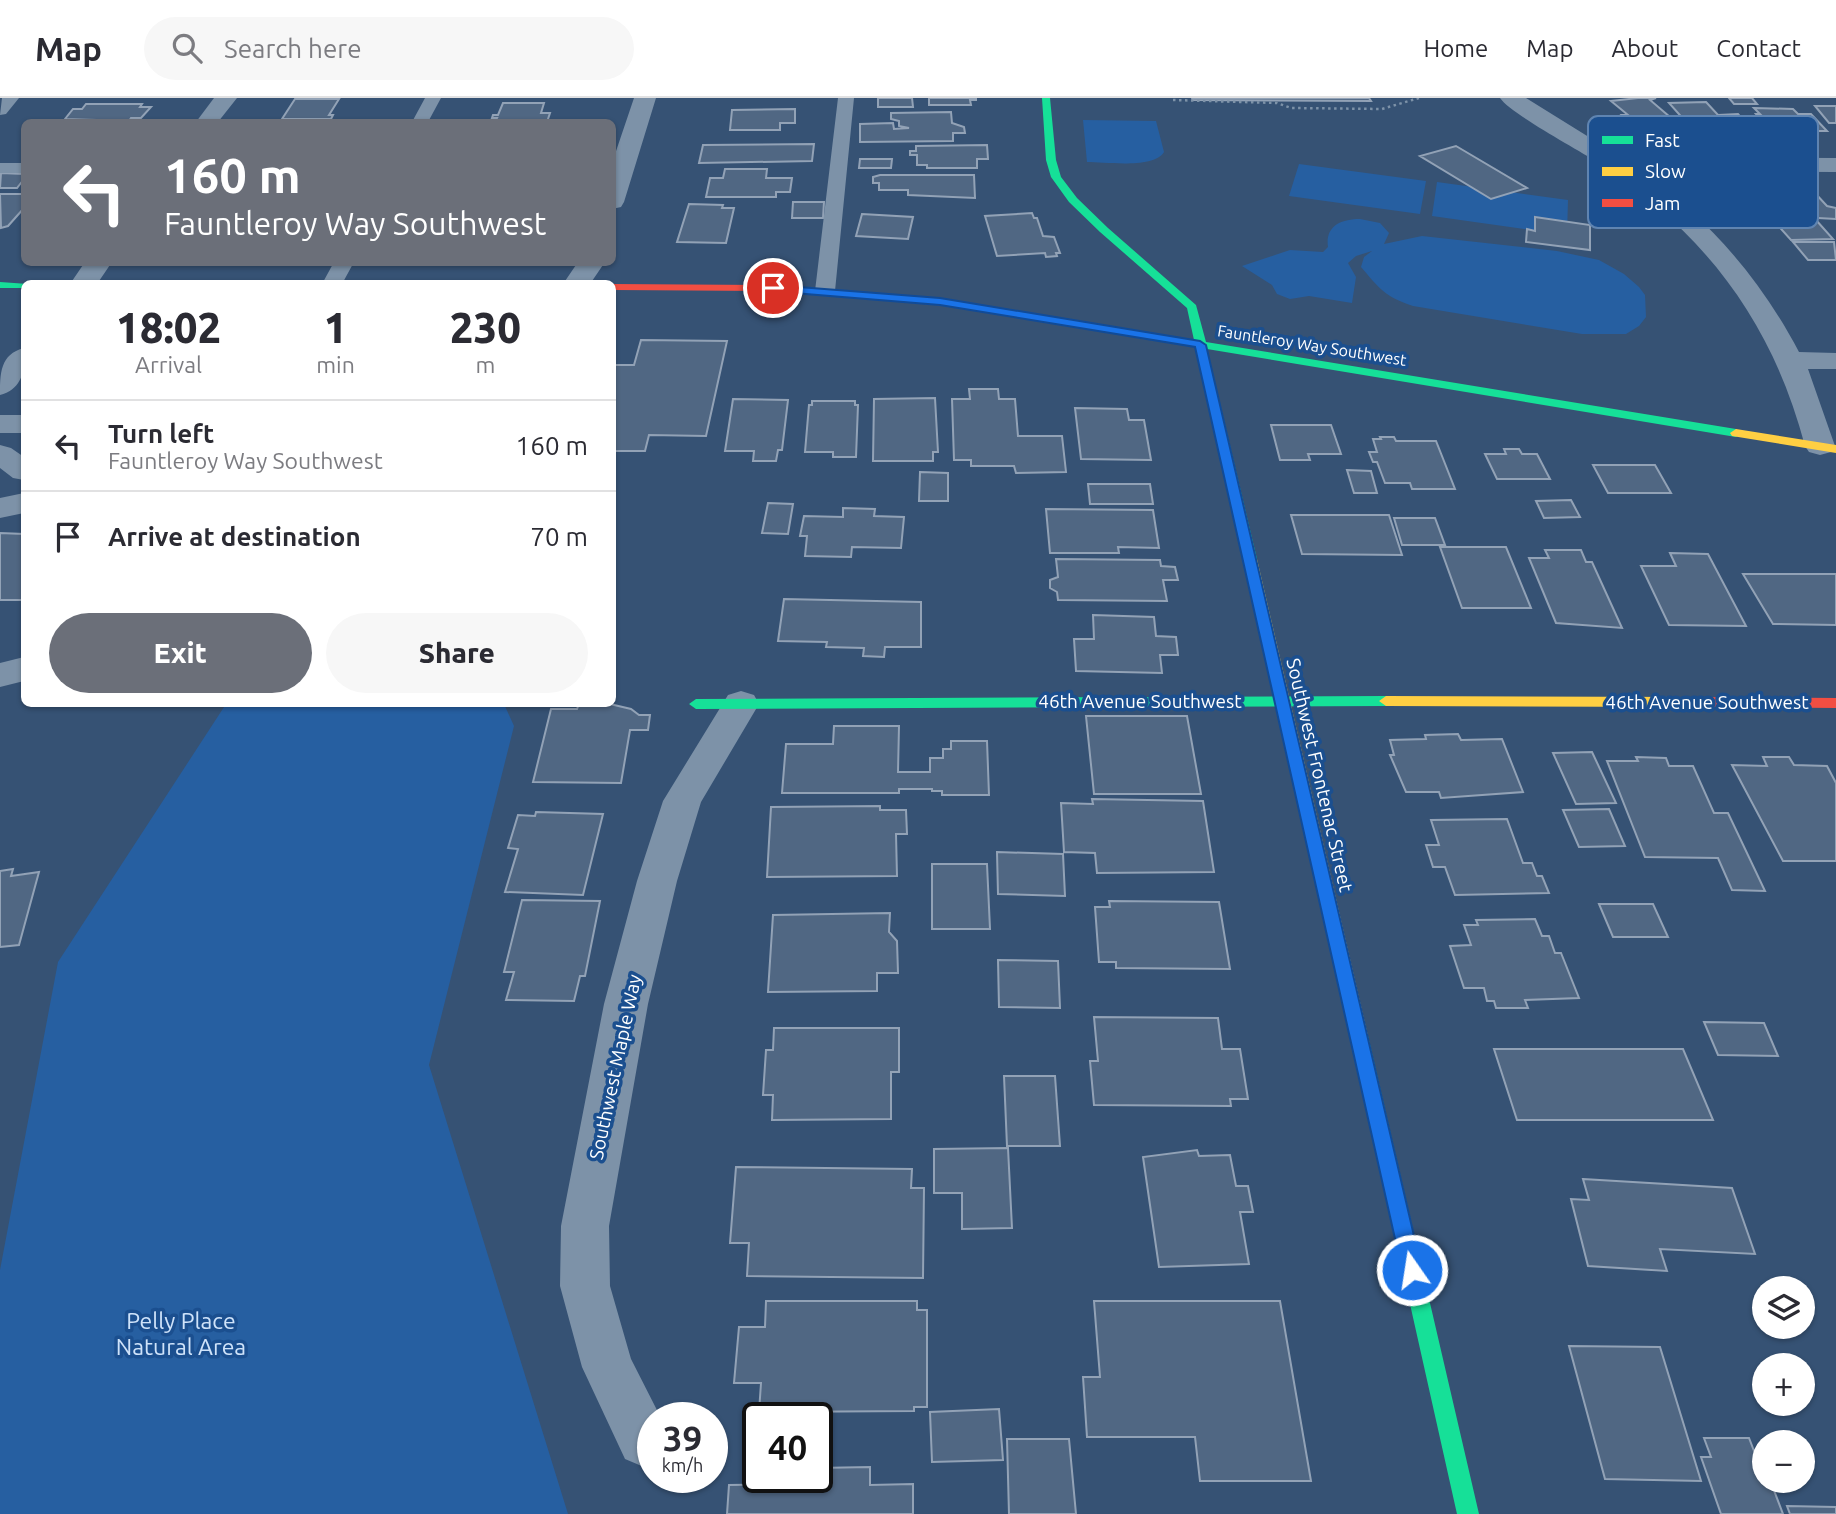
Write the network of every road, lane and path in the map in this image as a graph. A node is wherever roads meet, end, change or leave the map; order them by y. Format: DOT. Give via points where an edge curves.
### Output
graph roads {
  1 [pos="11,98"];
  2 [pos="226,98"];
  3 [pos="433,98"];
  4 [pos="645,98"];
  5 [pos="846,98"];
  6 [pos="1046,98"];
  7 [pos="1419,98"];
  8 [pos="1511,98"];
  9 [pos="1173,100"];
  10 [pos="0,110"];
  11 [pos="209,119"];
  12 [pos="422,119"];
  13 [pos="1588,147"];
  14 [pos="1818,166"];
  15 [pos="1836,166"];
  16 [pos="0,168"];
  17 [pos="21,168"];
  18 [pos="616,189"];
  19 [pos="1694,228"];
  20 [pos="0,285"];
  21 [pos="21,285"];
  22 [pos="616,287"];
  23 [pos="825,291"];
  24 [pos="1200,345"];
  25 [pos="21,360"];
  26 [pos="1788,360"];
  27 [pos="1836,361"];
  28 [pos="0,386"];
  29 [pos="0,424"];
  30 [pos="21,424"];
  31 [pos="1828,448"];
  32 [pos="0,454"];
  33 [pos="21,469"];
  34 [pos="21,504"];
  35 [pos="0,508"];
  36 [pos="21,670"];
  37 [pos="0,675"];
  38 [pos="1281,700"];
  39 [pos="1836,703"];
  40 [pos="696,704"];
  41 [pos="741,704"];
  42 [pos="637,1426"];
  43 [pos="1468,1514"];
  1 -- 10 [label="lane"];
  2 -- 11 [label="street"];
  3 -- 12 [label="lane"];
  4 -- 18 [label="street"];
  5 -- 23 [label="lane"];
  6 -- 24 [label="street, Southwest Frontenac Street" via="1056,177 1104,230 1192,307"];
  7 -- 9 [label="path" via="1382,108"];
  8 -- 13 [label="street"];
  14 -- 15 [label="street"];
  16 -- 17 [label="lane"];
  19 -- 26 [label="street" via="1720,252 1755,300"];
  20 -- 21 [label="street"];
  22 -- 23 [label="street, Fauntleroy Way Southwest"];
  23 -- 24 [label="street, Fauntleroy Way Southwest" via="940,302"];
  24 -- 31 [label="street, Fauntleroy Way Southwest"];
  24 -- 38 [label="street, Southwest Frontenac Street"];
  25 -- 28 [label="street"];
  26 -- 27 [label="street"];
  26 -- 31 [label="street"];
  29 -- 30 [label="street"];
  32 -- 33 [label="street"];
  34 -- 35 [label="street"];
  36 -- 37 [label="street"];
  38 -- 39 [label="street, 46th Avenue Southwest"];
  38 -- 41 [label="street, 46th Avenue Southwest"];
  38 -- 43 [label="street, Southwest Frontenac Street"];
  40 -- 41 [label="street, 46th Avenue Southwest"];
  41 -- 42 [label="street, Southwest Maple Way" via="682,801 657,881 626,1004 585,1226 585,1286 608,1367"];
}
